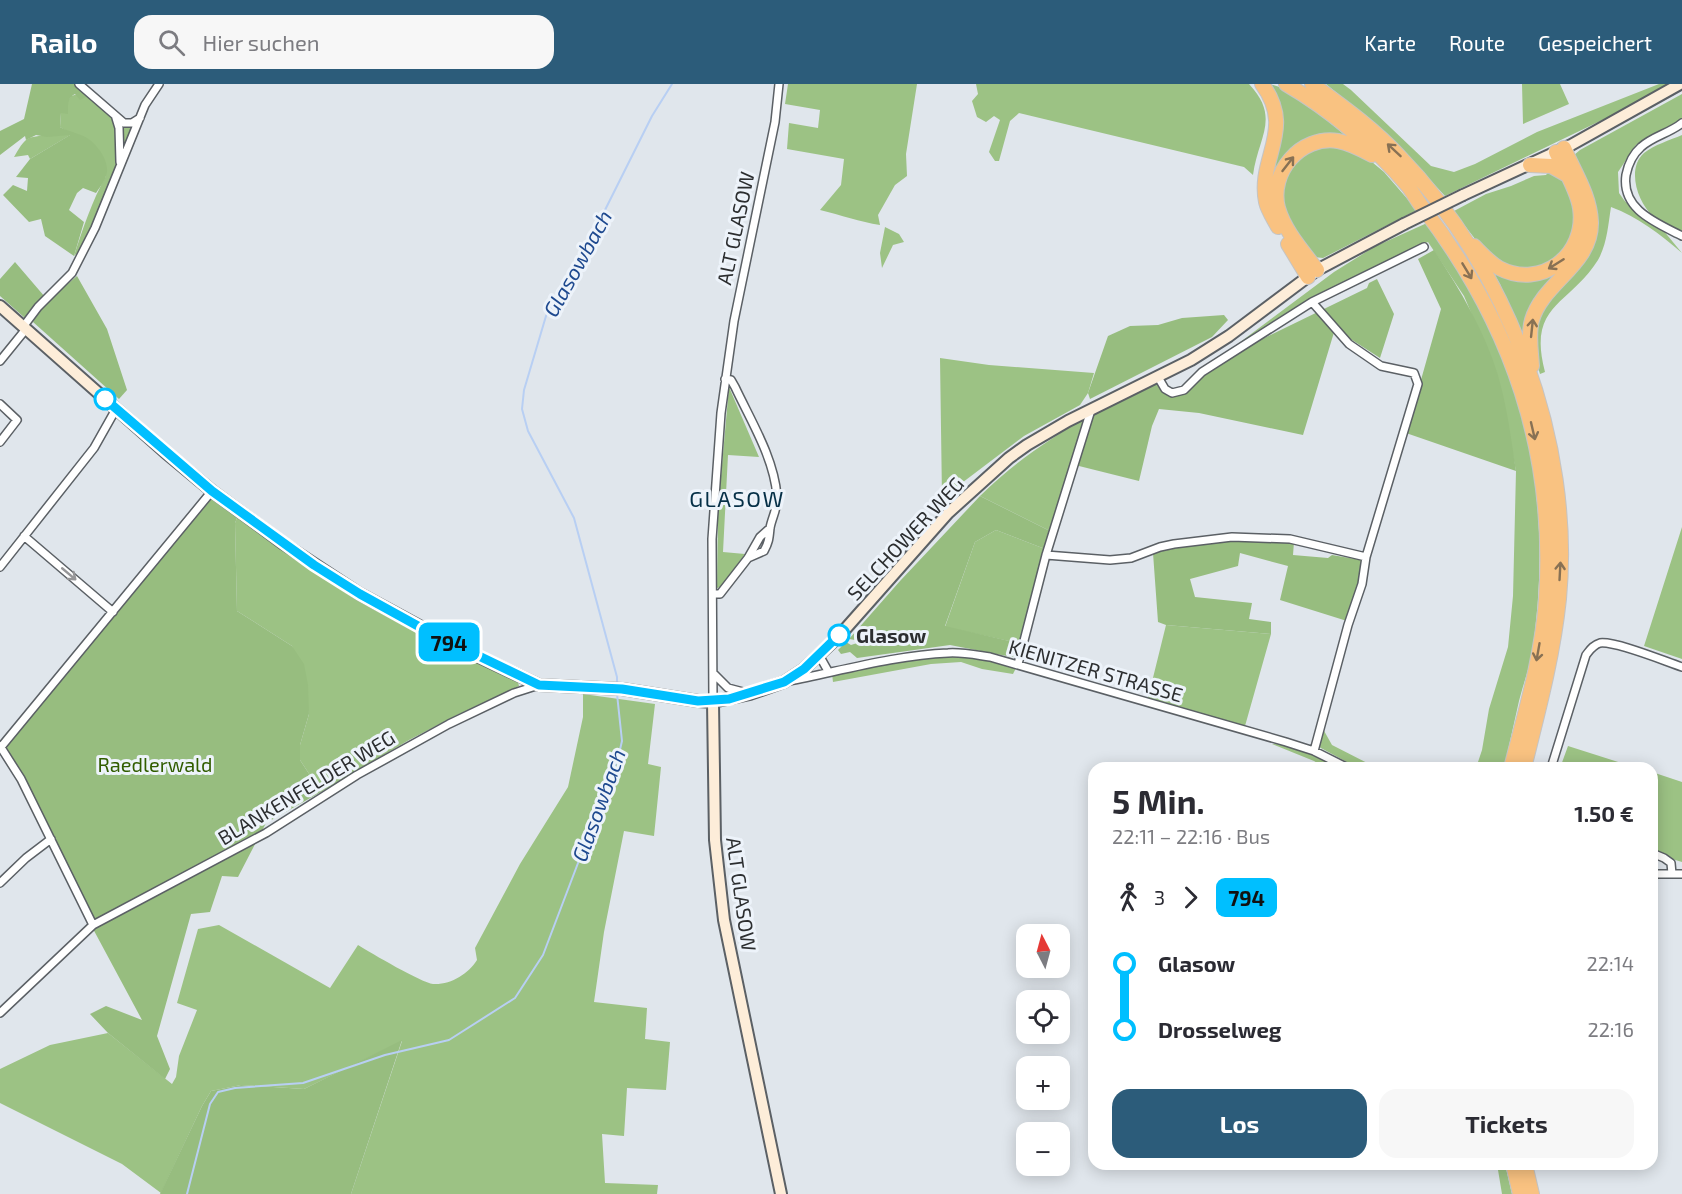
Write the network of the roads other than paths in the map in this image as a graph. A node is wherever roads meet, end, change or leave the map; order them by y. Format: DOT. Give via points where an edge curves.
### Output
graph roads {
  1 [pos="79,84"];
  2 [pos="159,84"];
  3 [pos="779,84"];
  4 [pos="1262,84"];
  5 [pos="1286,84"];
  6 [pos="1312,84"];
  7 [pos="1680,84"];
  8 [pos="116,118"];
  9 [pos="140,118"];
  10 [pos="1682,123"];
  11 [pos="1560,150"];
  12 [pos="1385,162"];
  13 [pos="1530,165"];
  14 [pos="120,169"];
  15 [pos="1567,175"];
  16 [pos="1682,236"];
  17 [pos="1465,238"];
  18 [pos="1424,247"];
  19 [pos="1313,274"];
  20 [pos="1312,302"];
  21 [pos="0,306"];
  22 [pos="25,328"];
  23 [pos="0,360"];
  24 [pos="1158,377"];
  25 [pos="725,379"];
  26 [pos="1534,386"];
  27 [pos="0,404"];
  28 [pos="116,409"];
  29 [pos="1091,409"];
  30 [pos="0,442"];
  31 [pos="212,491"];
  32 [pos="771,528"];
  33 [pos="24,536"];
  34 [pos="1046,555"];
  35 [pos="1366,557"];
  36 [pos="748,558"];
  37 [pos="0,567"];
  38 [pos="713,594"];
  39 [pos="113,612"];
  40 [pos="819,655"];
  41 [pos="1018,664"];
  42 [pos="1682,667"];
  43 [pos="828,671"];
  44 [pos="713,674"];
  45 [pos="784,682"];
  46 [pos="539,685"];
  47 [pos="750,694"];
  48 [pos="713,702"];
  49 [pos="0,747"];
  50 [pos="1314,751"];
  51 [pos="1336,762"];
  52 [pos="1512,762"];
  53 [pos="1525,762"];
  54 [pos="1553,762"];
  55 [pos="51,839"];
  56 [pos="1658,856"];
  57 [pos="1658,874"];
  58 [pos="1671,874"];
  59 [pos="1682,874"];
  60 [pos="0,883"];
  61 [pos="93,925"];
  62 [pos="0,1013"];
  63 [pos="1514,1170"];
  64 [pos="1526,1170"];
  65 [pos="781,1194"];
  66 [pos="1520,1194"];
  67 [pos="1532,1194"];
  1 -- 8 [label="street"];
  2 -- 9 [label="street"];
  3 -- 25 [label="street, ALT GLASOW" via="776,122"];
  4 -- 19 [label="highway" via="1272,97 1277,122 1266,200 1269,211"];
  5 -- 12 [label="highway" via="1357,135"];
  17 -- 6 [label="highway, one-way" via="1399,155"];
  7 -- 11 [label="street, SELCHOWER WEG"];
  8 -- 9 [label="street" via="132,123"];
  8 -- 14 [label="street"];
  9 -- 14 [label="street"];
  10 -- 16 [label="street" via="1641,146 1629,165 1626,184 1629,199 1639,211"];
  11 -- 13 [label="street, SELCHOWER WEG"];
  11 -- 15 [label="highway"];
  26 -- 11 [label="highway, one-way" via="1533,318 1547,295 1576,263 1591,224 1585,194"];
  19 -- 12 [label="highway, one-way" via="1279,210 1277,182 1285,165 1302,149 1328,141 1357,147"];
  12 -- 52 [label="highway, one-way" via="1408,186 1456,252 1480,294 1517,375 1535,438 1546,522 1546,600 1539,652"];
  13 -- 15 [label="highway" via="1551,166"];
  13 -- 19 [label="street, SELCHOWER WEG, bridge" via="1404,224"];
  14 -- 22 [label="street" via="72,273 38,307"];
  15 -- 17 [label="highway, one-way" via="1580,207 1581,226 1573,248 1556,266 1538,274 1519,274 1498,267"];
  17 -- 26 [label="highway" via="1515,333"];
  18 -- 20 [label="street"];
  19 -- 24 [label="street, SELCHOWER WEG" via="1229,336"];
  20 -- 24 [label="street" via="1202,372 1184,390 1172,393"];
  20 -- 35 [label="street" via="1349,344 1381,366 1414,373 1417,378"];
  21 -- 22 [label="street"];
  22 -- 23 [label="street"];
  22 -- 28 [label="street"];
  24 -- 29 [label="street, SELCHOWER WEG"];
  25 -- 32 [label="street" via="735,387 770,463 777,497"];
  25 -- 38 [label="street, ALT GLASOW" via="713,511"];
  53 -- 26 [label="highway, one-way" via="1551,656 1561,551 1558,490"];
  27 -- 30 [label="street" via="17,420"];
  28 -- 31 [label="street"];
  28 -- 33 [label="street" via="94,448"];
  29 -- 34 [label="street"];
  29 -- 40 [label="street, SELCHOWER WEG" via="1027,445 966,496"];
  31 -- 39 [label="street"];
  31 -- 46 [label="street" via="360,594"];
  32 -- 36 [label="street" via="760,537"];
  32 -- 36 [label="street" via="764,551"];
  33 -- 37 [label="street"];
  33 -- 39 [label="street, one-way"];
  34 -- 35 [label="street" via="1110,560 1131,558 1174,544 1242,537 1290,539"];
  34 -- 41 [label="street"];
  35 -- 50 [label="street" via="1362,584"];
  36 -- 38 [label="street" via="720,594"];
  38 -- 44 [label="street, ALT GLASOW"];
  39 -- 49 [label="street"];
  40 -- 43 [label="street"];
  40 -- 45 [label="street, SELCHOWER WEG"];
  41 -- 43 [label="street, KIENITZER STRASSE" via="950,652"];
  41 -- 50 [label="street, KIENITZER STRASSE"];
  42 -- 54 [label="street" via="1613,644 1599,643 1593,647 1586,655"];
  43 -- 45 [label="street, KIENITZER STRASSE"];
  44 -- 47 [label="street" via="728,688"];
  44 -- 48 [label="street, ALT GLASOW"];
  45 -- 47 [label="street, SELCHOWER WEG"];
  46 -- 48 [label="street, SELCHOWER WEG" via="616,688"];
  46 -- 61 [label="street, BLANKENFELDER WEG" via="440,729 357,775 266,833"];
  47 -- 48 [label="street, SELCHOWER WEG"];
  48 -- 65 [label="street, ALT GLASOW" via="719,886"];
  49 -- 55 [label="street"];
  50 -- 51 [label="street, KIENITZER STRASSE"];
  55 -- 60 [label="street"];
  55 -- 61 [label="street"];
  56 -- 58 [label="street" via="1671,863"];
  57 -- 58 [label="street"];
  58 -- 59 [label="street"];
  61 -- 62 [label="street, BLANKENFELDER WEG"];
  63 -- 66 [label="highway"];
  64 -- 67 [label="highway"];
}
